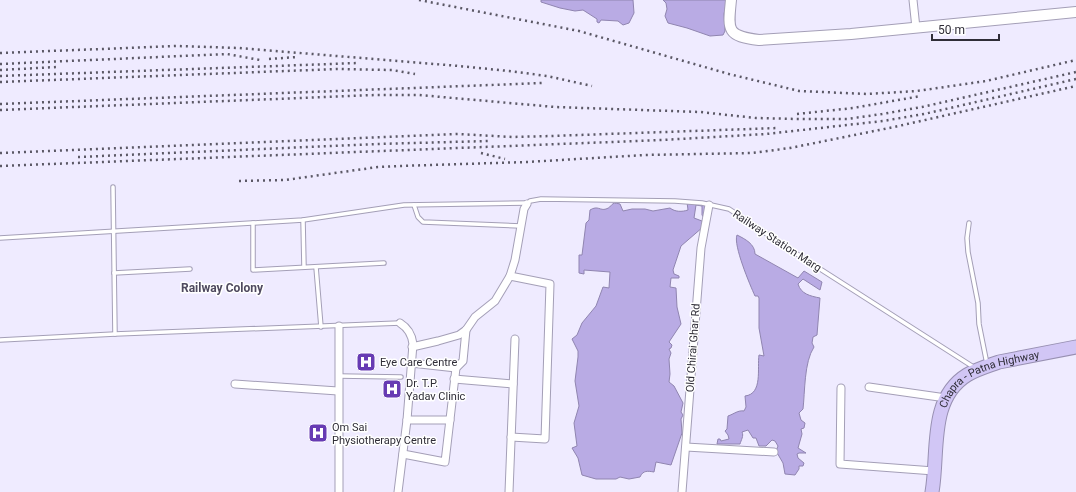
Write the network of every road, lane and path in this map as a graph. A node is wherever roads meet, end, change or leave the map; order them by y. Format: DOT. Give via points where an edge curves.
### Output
graph roads {
  1 [pos="731,0"];
  2 [pos="913,0"];
  3 [pos="1076,12"];
  4 [pos="916,28"];
  5 [pos="113,187"];
  6 [pos="527,203"];
  7 [pos="414,205"];
  8 [pos="709,205"];
  9 [pos="303,220"];
  10 [pos="253,223"];
  11 [pos="969,223"];
  12 [pos="521,226"];
  13 [pos="114,231"];
  14 [pos="0,238"];
  15 [pos="384,263"];
  16 [pos="304,267"];
  17 [pos="316,267"];
  18 [pos="190,269"];
  19 [pos="114,272"];
  20 [pos="510,276"];
  21 [pos="400,323"];
  22 [pos="339,326"];
  23 [pos="321,327"];
  24 [pos="466,330"];
  25 [pos="115,334"];
  26 [pos="515,339"];
  27 [pos="0,340"];
  28 [pos="412,347"];
  29 [pos="1076,347"];
  30 [pos="411,363"];
  31 [pos="456,368"];
  32 [pos="982,368"];
  33 [pos="339,376"];
  34 [pos="401,377"];
  35 [pos="454,379"];
  36 [pos="235,384"];
  37 [pos="513,384"];
  38 [pos="869,387"];
  39 [pos="841,388"];
  40 [pos="338,391"];
  41 [pos="946,398"];
  42 [pos="407,420"];
  43 [pos="450,420"];
  44 [pos="511,436"];
  45 [pos="686,447"];
  46 [pos="774,452"];
  47 [pos="403,454"];
  48 [pos="934,471"];
  49 [pos="339,492"];
  50 [pos="398,492"];
  51 [pos="509,492"];
  52 [pos="682,492"];
  53 [pos="932,492"];
  1 -- 4 [label="street" via="730,29 737,36 759,40"];
  2 -- 4 [label="street"];
  3 -- 4 [label="street"];
  5 -- 13 [label="lane"];
  6 -- 7 [label="lane, Railway Station Marg"];
  6 -- 8 [label="lane, Railway Station Marg" via="541,199 675,200"];
  6 -- 12 [label="street"];
  7 -- 9 [label="lane, Railway Station Marg"];
  7 -- 12 [label="lane" via="418,217 423,222"];
  8 -- 32 [label="lane, Railway Station Marg" via="736,213 803,258"];
  8 -- 45 [label="street, Old Chirai Ghar Rd" via="701,248"];
  9 -- 10 [label="lane, Railway Station Marg"];
  9 -- 16 [label="lane"];
  10 -- 13 [label="lane, Railway Station Marg"];
  10 -- 16 [label="lane" via="253,270"];
  11 -- 32 [label="lane" via="967,244 978,303"];
  12 -- 20 [label="street"];
  13 -- 14 [label="lane, Railway Station Marg"];
  13 -- 19 [label="lane"];
  15 -- 17 [label="lane"];
  16 -- 17 [label="lane"];
  17 -- 23 [label="lane"];
  18 -- 19 [label="lane"];
  19 -- 25 [label="lane"];
  20 -- 24 [label="street" via="495,301 475,317"];
  20 -- 44 [label="street" via="550,284 545,439"];
  21 -- 22 [label="lane"];
  21 -- 28 [label="street" via="408,328"];
  22 -- 23 [label="lane"];
  22 -- 33 [label="street"];
  23 -- 25 [label="lane"];
  24 -- 28 [label="street" via="438,341"];
  24 -- 31 [label="street" via="463,361"];
  25 -- 27 [label="lane"];
  26 -- 37 [label="street"];
  28 -- 30 [label="street"];
  29 -- 32 [label="highway, Chapra - Patna Highway" via="999,362"];
  30 -- 31 [label="street"];
  30 -- 42 [label="street"];
  31 -- 35 [label="street"];
  32 -- 41 [label="highway, Chapra - Patna Highway" via="966,376"];
  33 -- 34 [label="lane"];
  33 -- 40 [label="street"];
  35 -- 37 [label="street"];
  35 -- 43 [label="street"];
  36 -- 40 [label="street"];
  37 -- 44 [label="street"];
  38 -- 41 [label="street"];
  39 -- 48 [label="street" via="840,464"];
  40 -- 49 [label="street"];
  41 -- 48 [label="highway, Chapra - Patna Highway" via="937,429"];
  42 -- 43 [label="street"];
  42 -- 47 [label="street"];
  43 -- 47 [label="street" via="445,462"];
  44 -- 51 [label="street"];
  45 -- 46 [label="street"];
  45 -- 52 [label="street, Old Chirai Ghar Rd"];
  47 -- 50 [label="street"];
  48 -- 53 [label="highway, Chapra - Patna Highway"];
}
